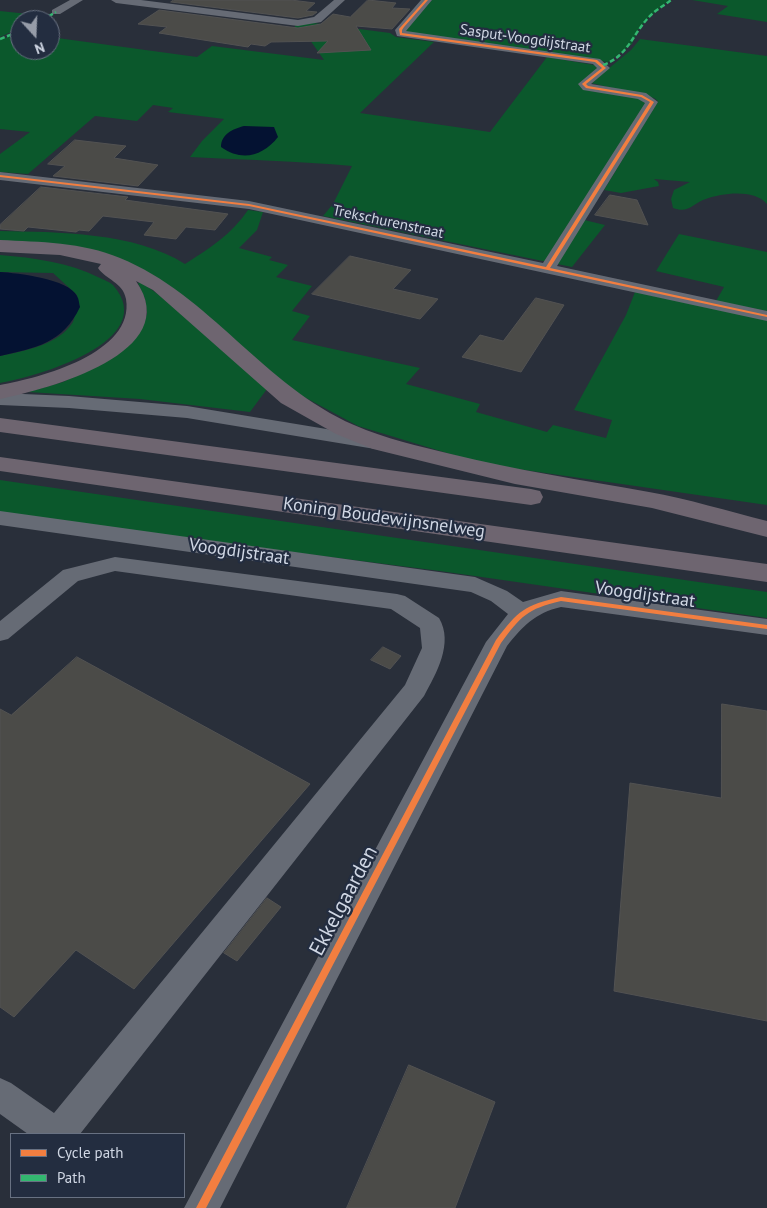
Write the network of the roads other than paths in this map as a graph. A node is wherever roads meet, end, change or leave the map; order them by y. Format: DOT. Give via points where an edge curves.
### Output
graph roads {
  1 [pos="78,0"];
  2 [pos="116,0"];
  3 [pos="340,0"];
  4 [pos="427,0"];
  5 [pos="153,2"];
  6 [pos="60,10"];
  7 [pos="0,176"];
  8 [pos="0,246"];
  9 [pos="27,247"];
  10 [pos="547,269"];
  11 [pos="767,316"];
  12 [pos="0,392"];
  13 [pos="0,400"];
  14 [pos="0,425"];
  15 [pos="381,444"];
  16 [pos="0,464"];
  17 [pos="0,518"];
  18 [pos="767,529"];
  19 [pos="767,573"];
  20 [pos="521,612"];
  21 [pos="767,627"];
  22 [pos="0,633"];
  23 [pos="0,1094"];
  24 [pos="53,1133"];
  25 [pos="61,1133"];
  26 [pos="202,1208"];
  1 -- 6 [label="street"];
  2 -- 5 [label="street"];
  3 -- 5 [label="street" via="317,20 298,23"];
  4 -- 10 [label="street, Sasput-Voogdijstraat" via="403,26 401,34 596,61 604,68 584,84 587,87 642,96 652,102"];
  7 -- 10 [label="street, Trekschurenstraat" via="248,205"];
  8 -- 9 [label="highway"];
  9 -- 12 [label="highway" via="82,259 112,270 134,291 138,308 132,326 118,344 97,360 48,382"];
  9 -- 15 [label="highway" via="89,254 112,261 160,286 289,398 344,429"];
  10 -- 11 [label="street, Trekschurenstraat"];
  13 -- 15 [label="street" via="187,412"];
  14 -- 18 [label="highway"];
  15 -- 18 [label="highway" via="515,478 652,500"];
  16 -- 19 [label="highway, Koning Boudewijnsnelweg"];
  17 -- 20 [label="street, Voogdijstraat" via="475,585 499,596"];
  20 -- 21 [label="street, Voogdijstraat" via="561,599"];
  20 -- 26 [label="street, Ekkelgaarden" via="498,642"];
  22 -- 25 [label="street" via="71,576 115,564 397,602 431,624 434,648 416,690"];
  23 -- 24 [label="street"];
}
